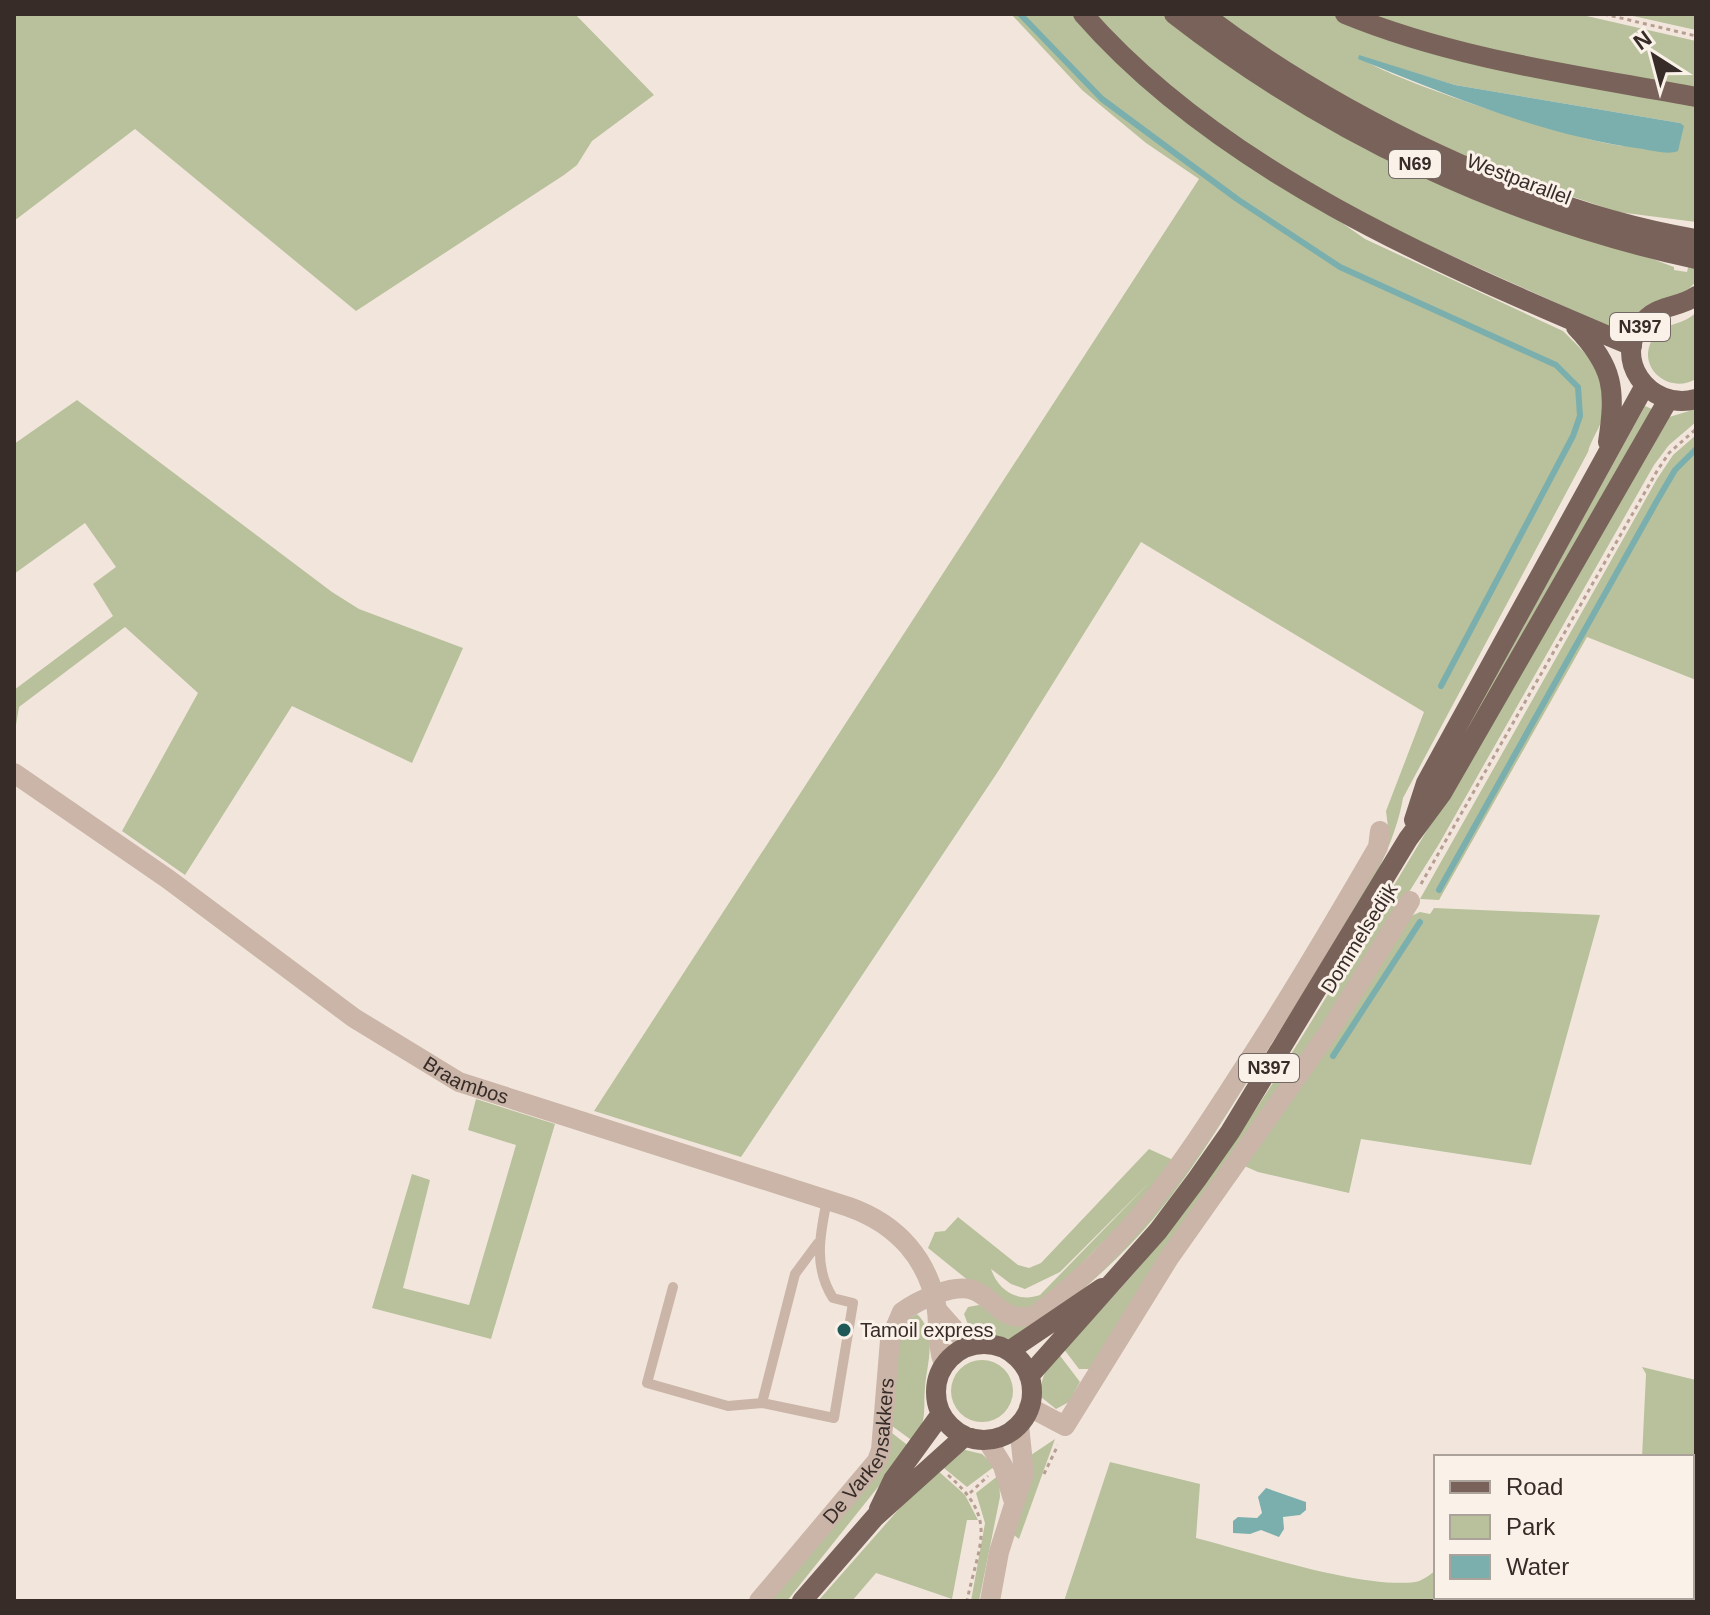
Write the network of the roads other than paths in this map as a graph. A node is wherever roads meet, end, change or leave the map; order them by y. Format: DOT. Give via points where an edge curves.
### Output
graph roads {
  1 [pos="1083,14"];
  2 [pos="1174,14"];
  3 [pos="1203,14"];
  4 [pos="1345,14"];
  5 [pos="1696,97"];
  6 [pos="1691,248"];
  7 [pos="1696,296"];
  8 [pos="1571,321"];
  9 [pos="1632,346"];
  10 [pos="1644,387"];
  11 [pos="1696,399"];
  12 [pos="1668,400"];
  13 [pos="1607,450"];
  14 [pos="14,773"];
  15 [pos="1380,831"];
  16 [pos="1408,839"];
  17 [pos="1410,901"];
  18 [pos="827,1200"];
  19 [pos="818,1243"];
  20 [pos="1111,1283"];
  21 [pos="673,1287"];
  22 [pos="935,1304"];
  23 [pos="969,1346"];
  24 [pos="1009,1351"];
  25 [pos="944,1365"];
  26 [pos="1029,1376"];
  27 [pos="762,1403"];
  28 [pos="941,1414"];
  29 [pos="1024,1416"];
  30 [pos="965,1436"];
  31 [pos="987,1440"];
  32 [pos="1013,1499"];
  33 [pos="875,1517"];
  34 [pos="759,1601"];
  35 [pos="802,1601"];
  36 [pos="990,1601"];
  1 -- 8 [label="main road" via="1165,91 1268,165 1368,225"];
  2 -- 6 [label="main road, Westparallel / N69" via="1271,85 1368,141 1482,193 1573,226"];
  3 -- 6 [label="main road, Westparallel / N69" via="1294,77 1424,147"];
  4 -- 5 [label="main road" via="1506,62"];
  7 -- 9 [label="main road, N397" via="1646,319"];
  8 -- 9 [label="main road"];
  8 -- 13 [label="main road" via="1595,347 1613,385"];
  9 -- 10 [label="main road, N397" via="1634,370"];
  10 -- 12 [label="main road"];
  10 -- 13 [label="main road, Dommelsedijk / N397"];
  11 -- 12 [label="main road"];
  12 -- 16 [label="main road, Dommelsedijk / N397" via="1442,793"];
  13 -- 16 [label="main road, Dommelsedijk / N397" via="1426,783"];
  14 -- 18 [label="street, Braambos" via="168,879 354,1018 459,1082"];
  15 -- 22 [label="street, Dommelsedijk" via="1378,847 1302,978 1190,1152 1124,1238 1034,1316 1007,1315 972,1290 956,1289"];
  16 -- 20 [label="main road, Dommelsedijk / N397" via="1230,1132 1158,1231"];
  17 -- 29 [label="street, Dommelsedijk" via="1330,1030 1169,1258 1065,1426"];
  18 -- 19 [label="lane"];
  18 -- 22 [label="street, Braambos" via="873,1216 898,1234 918,1258"];
  19 -- 27 [label="lane" via="795,1274"];
  19 -- 27 [label="lane" via="824,1284 833,1298 853,1303 834,1418"];
  20 -- 24 [label="main road, Dommelsedijk / N397"];
  20 -- 26 [label="main road, Dommelsedijk / N397"];
  21 -- 27 [label="lane" via="647,1383 728,1406"];
  22 -- 23 [label="street, Braambos"];
  22 -- 25 [label="street, Braambos" via="936,1344"];
  22 -- 34 [label="street, De Varkensakkers" via="906,1309 896,1322 877,1461"];
  23 -- 24 [label="main road"];
  23 -- 25 [label="main road"];
  24 -- 26 [label="main road"];
  25 -- 28 [label="main road" via="935,1390"];
  26 -- 29 [label="main road"];
  28 -- 30 [label="main road"];
  28 -- 33 [label="main road" via="893,1480"];
  29 -- 31 [label="main road" via="1009,1433"];
  29 -- 32 [label="street" via="1024,1473"];
  30 -- 31 [label="main road"];
  30 -- 33 [label="main road"];
  31 -- 32 [label="street" via="1003,1466"];
  32 -- 36 [label="street"];
  33 -- 35 [label="main road"];
}
